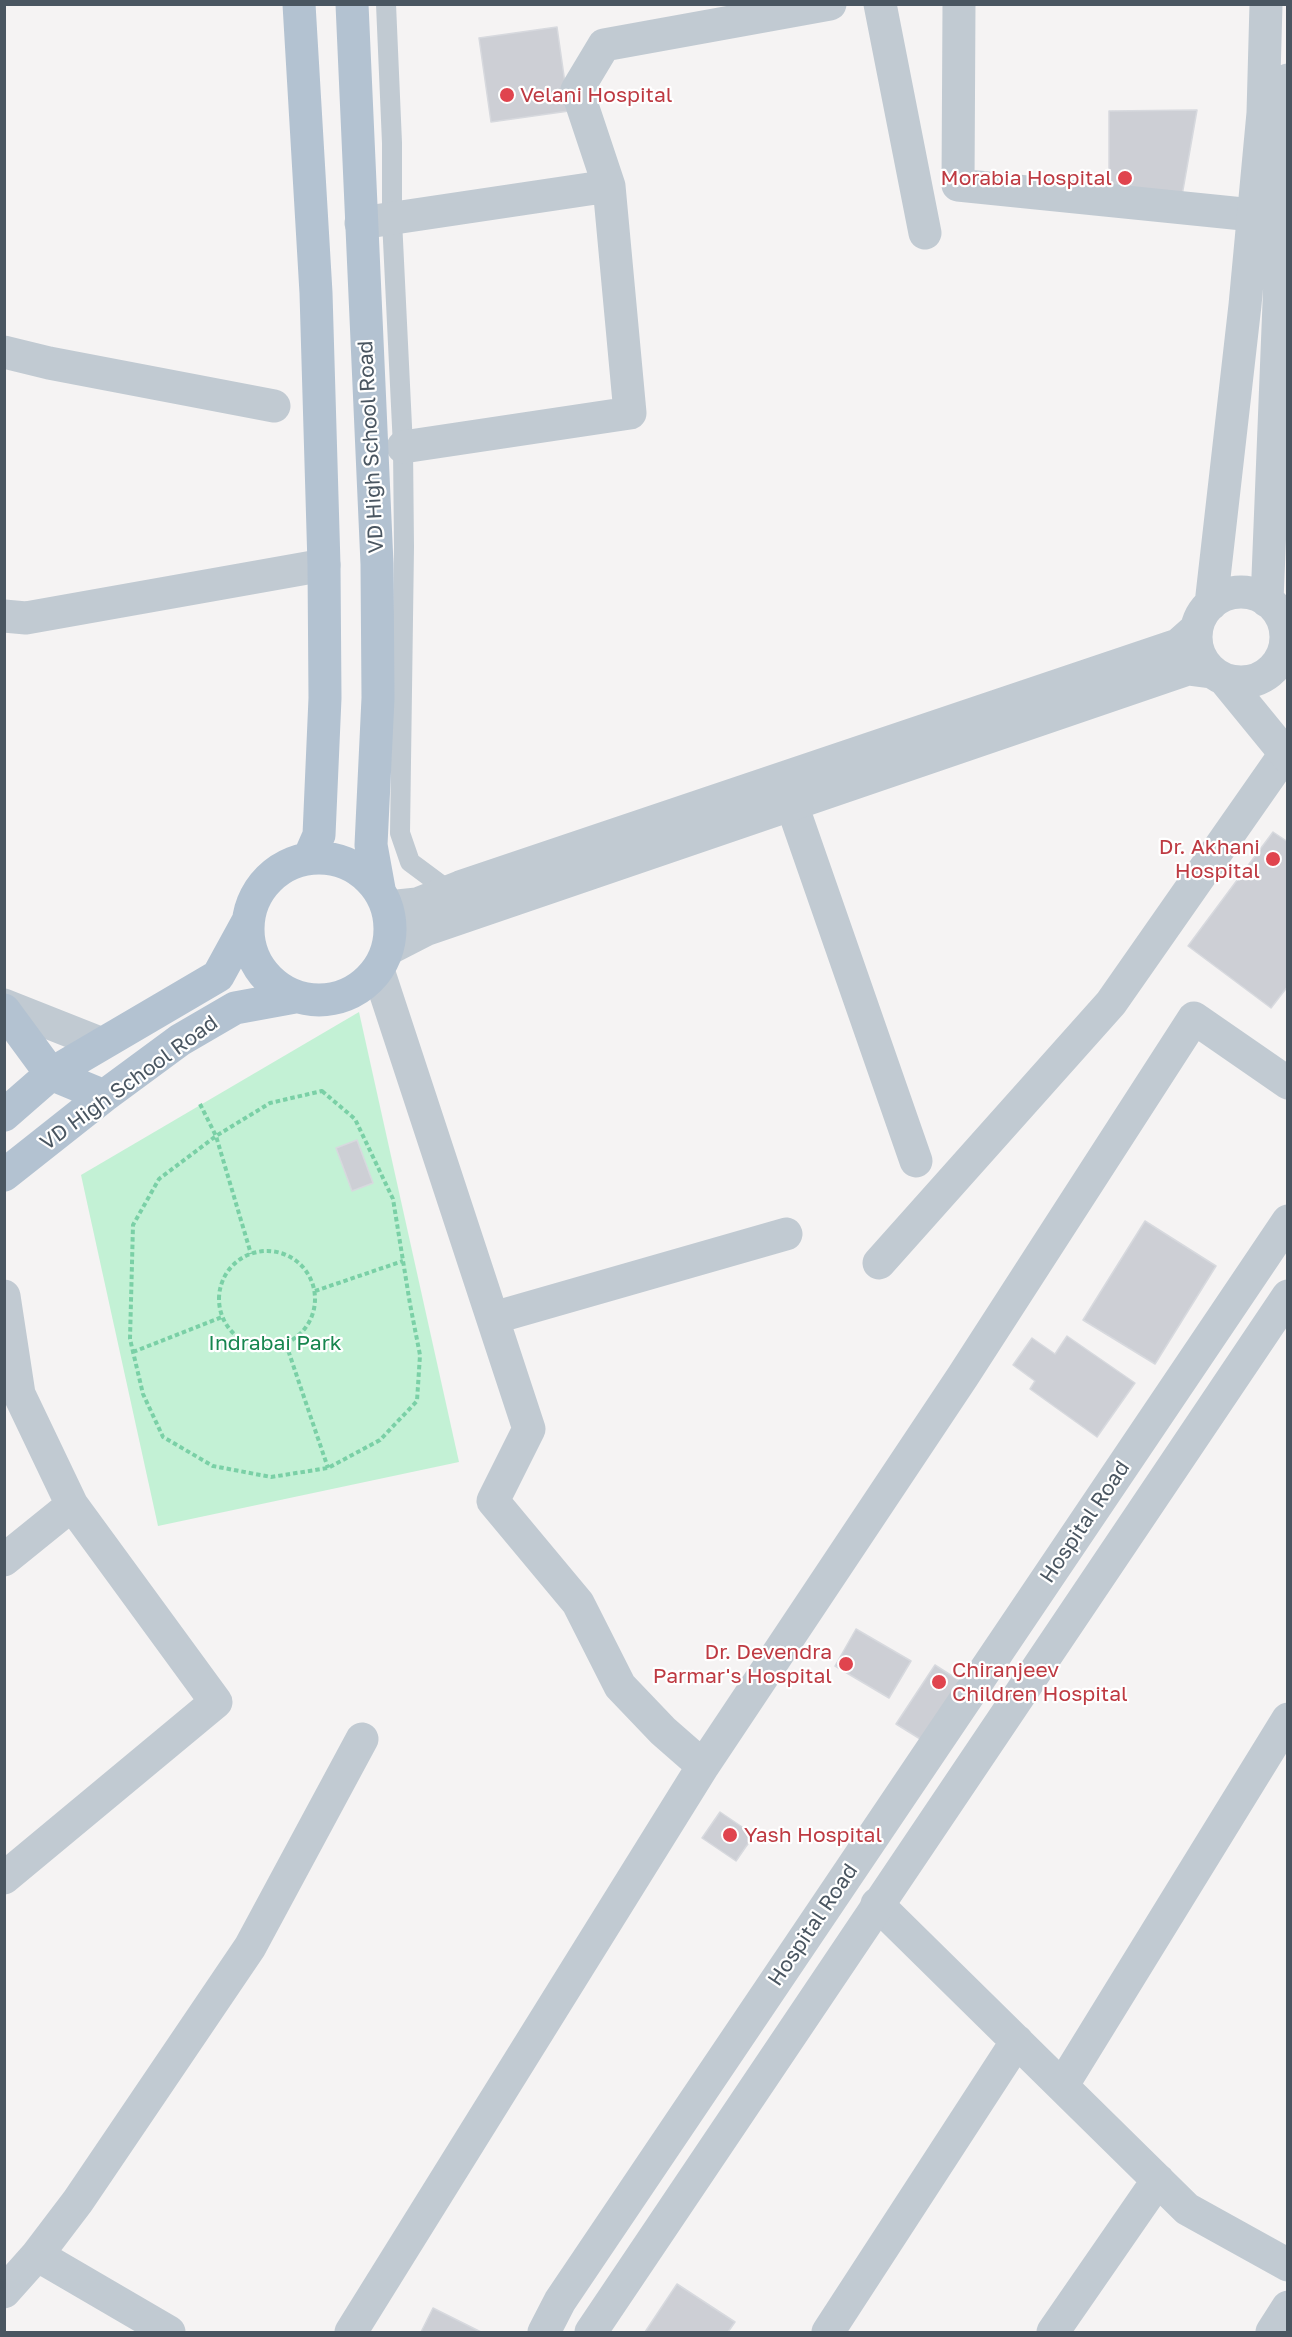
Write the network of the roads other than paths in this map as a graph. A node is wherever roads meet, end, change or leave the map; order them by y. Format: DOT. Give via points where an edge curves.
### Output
graph roads {
  1 [pos="299,4"];
  2 [pos="354,4"];
  3 [pos="386,4"];
  4 [pos="830,4"];
  5 [pos="880,4"];
  6 [pos="959,4"];
  7 [pos="1266,4"];
  8 [pos="1287,80"];
  9 [pos="609,186"];
  10 [pos="1253,215"];
  11 [pos="376,221"];
  12 [pos="925,233"];
  13 [pos="4,352"];
  14 [pos="274,406"];
  15 [pos="403,447"];
  16 [pos="324,565"];
  17 [pos="1268,601"];
  18 [pos="4,616"];
  19 [pos="1203,616"];
  20 [pos="1287,642"];
  21 [pos="1218,676"];
  22 [pos="1286,756"];
  23 [pos="792,805"];
  24 [pos="309,858"];
  25 [pos="449,891"];
  26 [pos="383,898"];
  27 [pos="248,923"];
  28 [pos="383,960"];
  29 [pos="295,997"];
  30 [pos="4,1005"];
  31 [pos="4,1010"];
  32 [pos="100,1043"];
  33 [pos="51,1074"];
  34 [pos="1287,1083"];
  35 [pos="104,1096"];
  36 [pos="4,1115"];
  37 [pos="916,1161"];
  38 [pos="4,1175"];
  39 [pos="1287,1221"];
  40 [pos="786,1234"];
  41 [pos="879,1263"];
  42 [pos="4,1296"];
  43 [pos="1287,1296"];
  44 [pos="493,1318"];
  45 [pos="72,1505"];
  46 [pos="4,1560"];
  47 [pos="1287,1719"];
  48 [pos="362,1739"];
  49 [pos="703,1766"];
  50 [pos="4,1878"];
  51 [pos="878,1904"];
  52 [pos="1017,2041"];
  53 [pos="1062,2086"];
  54 [pos="1158,2180"];
  55 [pos="37,2255"];
  56 [pos="1287,2265"];
  57 [pos="4,2292"];
  58 [pos="1287,2307"];
  59 [pos="169,2332"];
  60 [pos="351,2332"];
  61 [pos="544,2332"];
  62 [pos="591,2332"];
  63 [pos="828,2332"];
  64 [pos="1053,2332"];
  65 [pos="1272,2332"];
  1 -- 16 [label="main road" via="316,293"];
  2 -- 11 [label="main road, VD High School Road" via="354,44"];
  3 -- 11 [label="lane" via="392,143"];
  4 -- 9 [label="street" via="604,45 577,90"];
  5 -- 12 [label="street"];
  6 -- 10 [label="street" via="958,185"];
  7 -- 10 [label="street" via="1263,112"];
  8 -- 17 [label="street"];
  9 -- 11 [label="street"];
  9 -- 15 [label="street" via="630,413"];
  10 -- 19 [label="street"];
  11 -- 15 [label="lane"];
  11 -- 26 [label="main road, VD High School Road" via="378,698 371,845"];
  13 -- 14 [label="street"];
  15 -- 25 [label="lane" via="400,833 410,862"];
  16 -- 18 [label="street" via="26,618"];
  16 -- 24 [label="main road" via="325,698 319,835"];
  17 -- 19 [label="street" via="1238,592 1224,596"];
  17 -- 20 [label="street" via="1278,612"];
  19 -- 21 [label="street" via="1196,645 1200,659"];
  19 -- 25 [label="street" via="1178,645"];
  20 -- 21 [label="street" via="1272,670 1258,679 1242,683"];
  21 -- 22 [label="street"];
  21 -- 23 [label="street" via="1188,669"];
  22 -- 41 [label="street" via="1111,1003"];
  23 -- 28 [label="street" via="425,930"];
  23 -- 37 [label="street"];
  24 -- 26 [label="main road" via="329,858 348,864 365,874"];
  24 -- 27 [label="main road" via="286,866 267,880 254,900"];
  25 -- 26 [label="street" via="417,904"];
  26 -- 28 [label="main road" via="391,927"];
  27 -- 29 [label="main road" via="249,947 259,969 275,986"];
  27 -- 32 [label="main road, VD High School Road" via="218,976"];
  28 -- 29 [label="main road" via="362,987 341,998 319,1001"];
  28 -- 44 [label="street"];
  29 -- 35 [label="main road, VD High School Road" via="235,1008 180,1040"];
  30 -- 32 [label="street"];
  31 -- 33 [label="main road"];
  32 -- 33 [label="main road, VD High School Road"];
  33 -- 35 [label="main road"];
  33 -- 36 [label="main road, VD High School Road"];
  34 -- 49 [label="street" via="1194,1018 963,1376"];
  35 -- 38 [label="main road, VD High School Road"];
  39 -- 61 [label="street, Hospital Road" via="573,2282"];
  40 -- 44 [label="street"];
  42 -- 45 [label="street" via="19,1394"];
  43 -- 51 [label="street, Hospital Road"];
  44 -- 49 [label="street" via="530,1429 492,1501 578,1603 620,1686"];
  45 -- 46 [label="street"];
  45 -- 50 [label="street" via="216,1702"];
  47 -- 53 [label="street"];
  48 -- 55 [label="street" via="250,1947 78,2201"];
  49 -- 60 [label="street"];
  51 -- 52 [label="street"];
  51 -- 62 [label="street, Hospital Road"];
  52 -- 53 [label="street"];
  52 -- 63 [label="street"];
  53 -- 54 [label="street"];
  54 -- 56 [label="street" via="1187,2209"];
  54 -- 64 [label="street"];
  55 -- 57 [label="street"];
  55 -- 59 [label="street"];
  58 -- 65 [label="street"];
}
